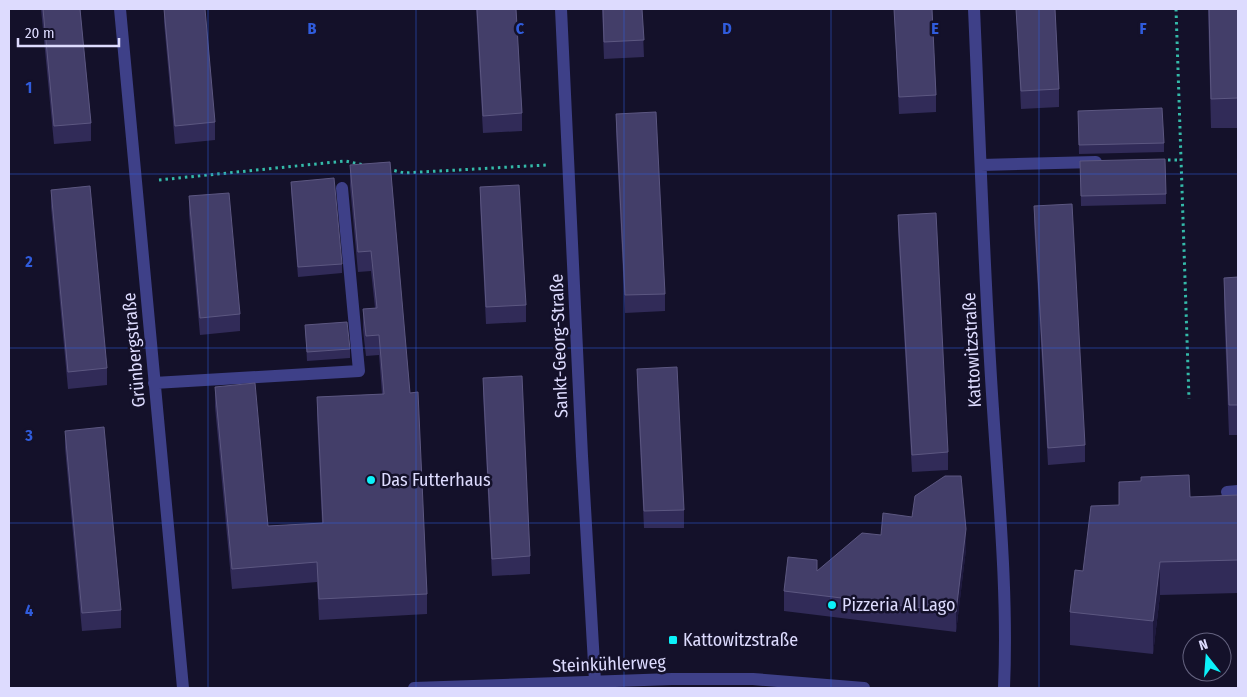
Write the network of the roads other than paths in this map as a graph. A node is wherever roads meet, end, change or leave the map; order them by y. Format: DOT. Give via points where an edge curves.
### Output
graph roads {
  1 [pos="120,9"];
  2 [pos="561,9"];
  3 [pos="974,9"];
  4 [pos="1109,162"];
  5 [pos="981,165"];
  6 [pos="342,188"];
  7 [pos="154,383"];
  8 [pos="595,681"];
  9 [pos="182,688"];
  10 [pos="414,688"];
  11 [pos="864,688"];
  12 [pos="1004,688"];
  1 -- 7 [label="street, Grünbergstraße"];
  2 -- 8 [label="street, Sankt-Georg-Straße"];
  3 -- 5 [label="street, Kattowitzstraße"];
  4 -- 5 [label="street"];
  5 -- 12 [label="street, Kattowitzstraße" via="993,410 1004,547"];
  6 -- 7 [label="street" via="359,371"];
  7 -- 9 [label="street, Grünbergstraße"];
  8 -- 10 [label="street, Steinkühlerweg"];
  8 -- 11 [label="street, Steinkühlerweg" via="753,679"];
}
